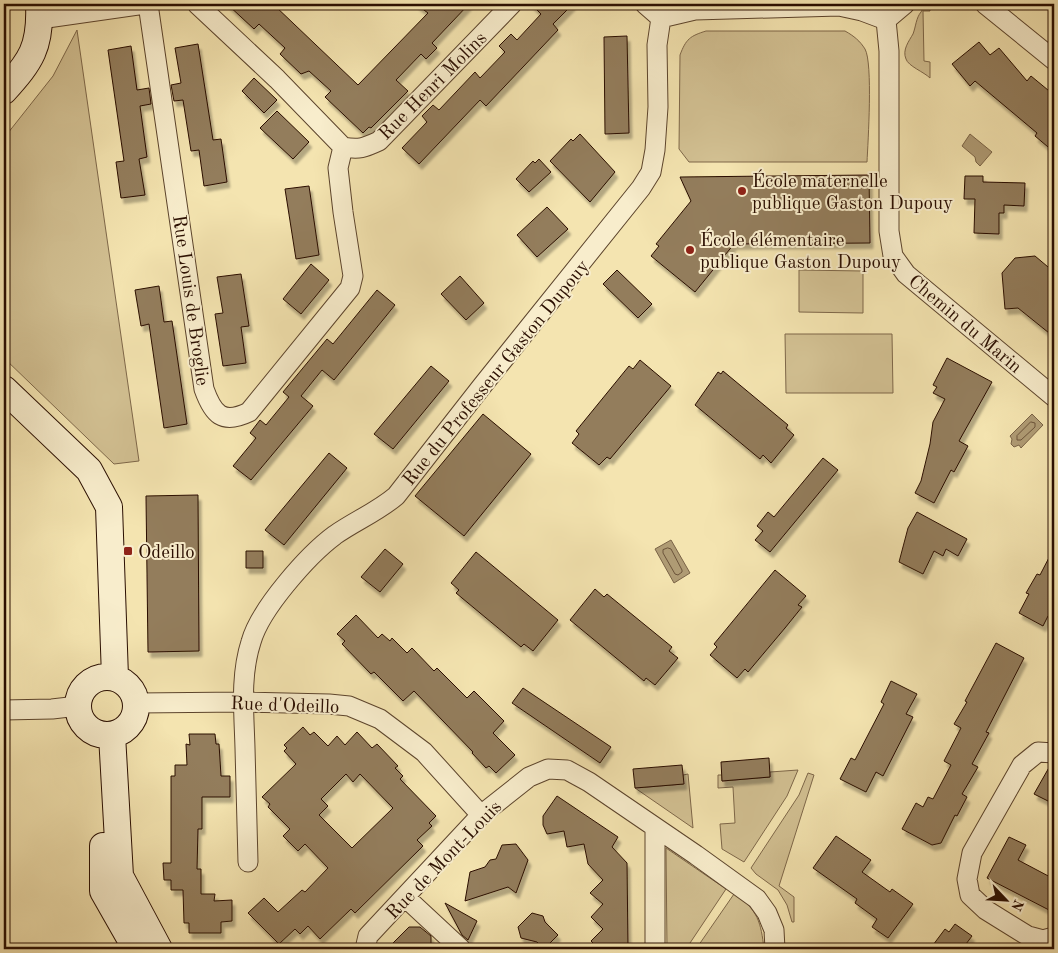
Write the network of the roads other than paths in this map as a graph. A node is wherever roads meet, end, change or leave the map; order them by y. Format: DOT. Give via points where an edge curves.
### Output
graph roads {
  1 [pos="147,4"];
  2 [pos="197,4"];
  3 [pos="512,4"];
  4 [pos="645,4"];
  5 [pos="904,4"];
  6 [pos="985,4"];
  7 [pos="39,12"];
  8 [pos="661,18"];
  9 [pos="886,20"];
  10 [pos="1054,60"];
  11 [pos="4,91"];
  12 [pos="343,147"];
  13 [pos="4,389"];
  14 [pos="1054,396"];
  15 [pos="4,406"];
  16 [pos="109,677"];
  17 [pos="243,702"];
  18 [pos="137,703"];
  19 [pos="78,706"];
  20 [pos="4,710"];
  21 [pos="107,735"];
  22 [pos="1054,753"];
  23 [pos="481,815"];
  24 [pos="655,828"];
  25 [pos="248,862"];
  26 [pos="405,897"];
  27 [pos="1054,937"];
  28 [pos="136,949"];
  29 [pos="158,949"];
  30 [pos="364,949"];
  31 [pos="461,949"];
  32 [pos="655,949"];
  33 [pos="775,949"];
  1 -- 7 [label="street"];
  1 -- 12 [label="street, Rue Louis de Broglie" via="204,389 209,403 226,418 236,418 249,412 350,288 353,276 338,168"];
  2 -- 12 [label="street"];
  3 -- 12 [label="street, Rue Henri Molins" via="379,141 356,150"];
  4 -- 8 [label="street"];
  5 -- 9 [label="street"];
  6 -- 10 [label="street"];
  7 -- 11 [label="street" via="37,40 29,60"];
  8 -- 9 [label="street" via="695,10 840,6"];
  8 -- 17 [label="street, Rue du Professeur Gaston Dupouy" via="657,45 658,107 651,172 619,217 396,496 334,535 281,590 251,640 244,669"];
  9 -- 14 [label="street, Chemin du Marin" via="889,51 889,231 893,256 906,274"];
  13 -- 16 [label="street" via="89,470 109,507"];
  15 -- 16 [label="street" via="76,479 96,518"];
  16 -- 18 [label="street" via="126,683"];
  16 -- 19 [label="street" via="88,684 82,690"];
  17 -- 18 [label="street, Rue d'Odeillo"];
  17 -- 23 [label="street, Rue d'Odeillo" via="349,706 380,719 424,752"];
  17 -- 25 [label="street, Rue du Professeur Gaston Dupouy"];
  18 -- 21 [label="street" via="131,724 119,733"];
  19 -- 20 [label="street"];
  19 -- 21 [label="street" via="82,721 94,732"];
  21 -- 28 [label="street" via="103,891"];
  21 -- 29 [label="street" via="120,876"];
  22 -- 27 [label="street" via="1038,752 1022,765 972,853 968,879 970,895 986,910 1028,936 1043,940"];
  23 -- 24 [label="street, Rue de Mont-Louis" via="529,777 548,769 567,770 590,782"];
  23 -- 26 [label="street, Rue de Mont-Louis"];
  24 -- 32 [label="street"];
  24 -- 33 [label="street, Rue de Mont-Louis" via="757,899 774,930"];
  26 -- 30 [label="street, Rue de Mont-Louis" via="368,936"];
  26 -- 31 [label="street"];
}
